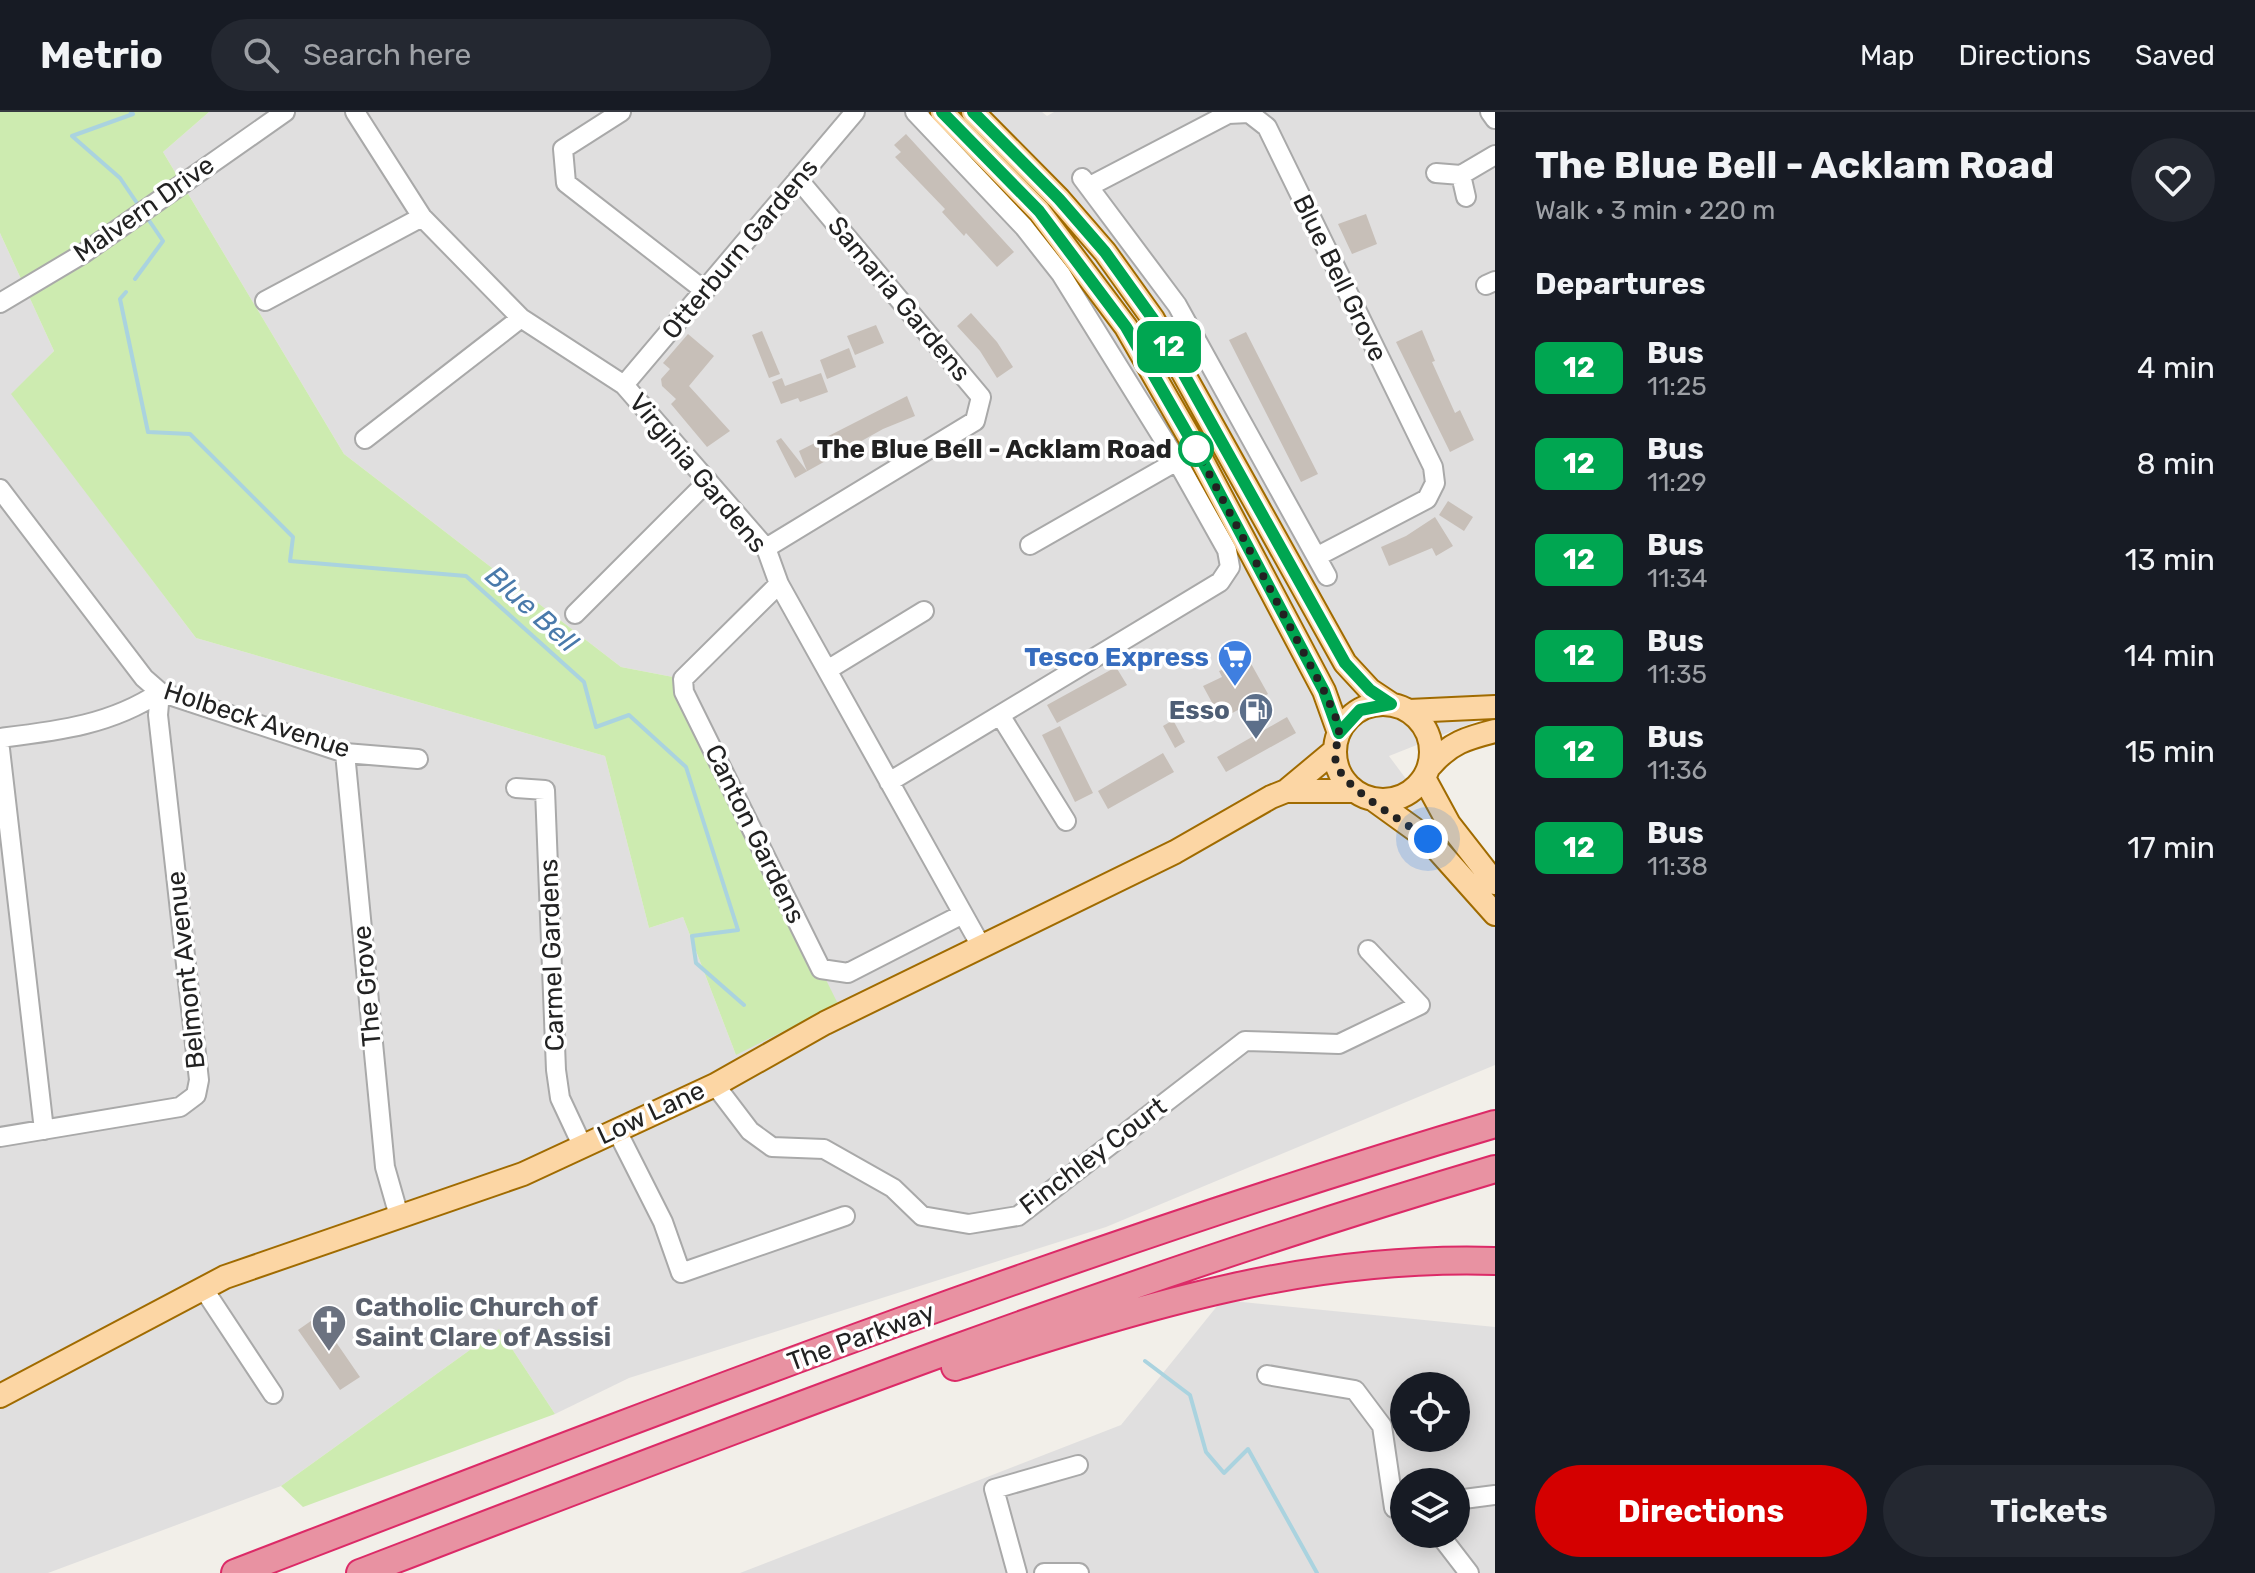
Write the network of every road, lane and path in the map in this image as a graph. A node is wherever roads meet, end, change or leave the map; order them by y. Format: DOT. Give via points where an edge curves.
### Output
graph roads {
  1 [pos="285,112"];
  2 [pos="355,112"];
  3 [pos="621,112"];
  4 [pos="855,112"];
  5 [pos="915,112"];
  6 [pos="942,112"];
  7 [pos="973,112"];
  8 [pos="1490,112"];
  9 [pos="1495,119"];
  10 [pos="1495,155"];
  11 [pos="1436,173"];
  12 [pos="1461,175"];
  13 [pos="798,179"];
  14 [pos="1466,197"];
  15 [pos="422,217"];
  16 [pos="705,291"];
  17 [pos="265,301"];
  18 [pos="0,303"];
  19 [pos="521,318"];
  20 [pos="1209,363"];
  21 [pos="1186,375"];
  22 [pos="624,385"];
  23 [pos="1163,389"];
  24 [pos="365,439"];
  25 [pos="1177,461"];
  26 [pos="708,481"];
  27 [pos="0,489"];
  28 [pos="1030,545"];
  29 [pos="766,548"];
  30 [pos="1318,556"];
  31 [pos="1327,576"];
  32 [pos="779,584"];
  33 [pos="924,611"];
  34 [pos="575,614"];
  35 [pos="829,669"];
  36 [pos="160,692"];
  37 [pos="1495,707"];
  38 [pos="1400,708"];
  39 [pos="1000,715"];
  40 [pos="1495,731"];
  41 [pos="0,738"];
  42 [pos="1337,742"];
  43 [pos="0,749"];
  44 [pos="345,753"];
  45 [pos="418,759"];
  46 [pos="1428,771"];
  47 [pos="889,782"];
  48 [pos="516,788"];
  49 [pos="1286,791"];
  50 [pos="1363,795"];
  51 [pos="1066,821"];
  52 [pos="1495,883"];
  53 [pos="963,914"];
  54 [pos="1495,914"];
  55 [pos="981,946"];
  56 [pos="1368,950"];
  57 [pos="715,1085"];
  58 [pos="1495,1105"];
  59 [pos="1495,1124"];
  60 [pos="616,1129"];
  61 [pos="44,1130"];
  62 [pos="0,1137"];
  63 [pos="582,1145"];
  64 [pos="1495,1169"];
  65 [pos="399,1216"];
  66 [pos="845,1216"];
  67 [pos="1203,1217"];
  68 [pos="1495,1261"];
  69 [pos="203,1288"];
  70 [pos="1267,1375"];
  71 [pos="273,1394"];
  72 [pos="0,1396"];
  73 [pos="662,1457"];
  74 [pos="1078,1465"];
  75 [pos="1391,1468"];
  76 [pos="1495,1495"];
  77 [pos="1470,1498"];
  78 [pos="1450,1548"];
  79 [pos="235,1573"];
  80 [pos="360,1573"];
  81 [pos="1017,1573"];
  82 [pos="1044,1573"];
  83 [pos="1079,1573"];
  84 [pos="1469,1573"];
  1 -- 18 [label="street, Malvern Drive" via="84,253"];
  2 -- 15 [label="street, Virginia Gardens"];
  3 -- 16 [label="street" via="563,149 566,183"];
  4 -- 13 [label="street, Otterburn Gardens"];
  5 -- 25 [label="street" via="1061,274"];
  6 -- 23 [label="main road" via="1073,253"];
  7 -- 21 [label="main road" via="1105,252"];
  8 -- 9 [label="street"];
  10 -- 12 [label="street"];
  11 -- 12 [label="street"];
  12 -- 14 [label="street"];
  13 -- 16 [label="street, Otterburn Gardens"];
  13 -- 29 [label="street, Samaria Gardens" via="981,397 975,421"];
  15 -- 17 [label="street"];
  15 -- 19 [label="street, Virginia Gardens"];
  16 -- 22 [label="street, Otterburn Gardens"];
  19 -- 22 [label="street, Virginia Gardens"];
  19 -- 24 [label="street"];
  20 -- 21 [label="street"];
  20 -- 30 [label="street, Blue Bell Grove"];
  20 -- 30 [label="street, Blue Bell Grove" via="1177,305 1086,182 1228,114 1249,113 1267,127 1433,467 1435,483 1427,499"];
  21 -- 23 [label="street"];
  21 -- 38 [label="main road" via="1345,663 1370,690"];
  22 -- 26 [label="street, Virginia Gardens"];
  23 -- 42 [label="main road" via="1324,691"];
  25 -- 28 [label="street"];
  25 -- 39 [label="street" via="1227,550 1230,567 1220,582"];
  26 -- 29 [label="street, Virginia Gardens"];
  26 -- 34 [label="street"];
  27 -- 36 [label="street, Holbeck Avenue"];
  29 -- 32 [label="street, Virginia Gardens"];
  30 -- 31 [label="street, Blue Bell Grove"];
  32 -- 35 [label="street, Virginia Gardens"];
  32 -- 53 [label="street, Canton Gardens" via="683,679 684,692 821,969 848,973"];
  33 -- 35 [label="street"];
  35 -- 47 [label="street, Virginia Gardens"];
  36 -- 41 [label="street" via="79,728"];
  36 -- 44 [label="street, Holbeck Avenue"];
  36 -- 61 [label="street, Belmont Avenue" via="158,715 199,1080 196,1095 180,1107"];
  37 -- 38 [label="main road"];
  38 -- 42 [label="main road" via="1360,710"];
  38 -- 46 [label="main road" via="1424,727"];
  39 -- 47 [label="street"];
  39 -- 51 [label="street"];
  40 -- 46 [label="main road" via="1445,748"];
  42 -- 49 [label="main road, Low Lane"];
  42 -- 50 [label="main road" via="1339,773"];
  43 -- 61 [label="street"];
  44 -- 45 [label="street, Holbeck Avenue"];
  44 -- 65 [label="street, The Grove" via="385,1167"];
  46 -- 50 [label="main road" via="1402,797"];
  46 -- 52 [label="main road" via="1449,824"];
  47 -- 53 [label="street, Virginia Gardens"];
  48 -- 63 [label="street, Carmel Gardens" via="545,790 556,1070 560,1098"];
  49 -- 50 [label="main road, Low Lane"];
  49 -- 55 [label="main road, Low Lane" via="1175,852"];
  50 -- 54 [label="main road" via="1428,839"];
  53 -- 55 [label="street, Virginia Gardens"];
  55 -- 57 [label="main road, Low Lane" via="825,1023"];
  56 -- 57 [label="street, Finchley Court" via="1420,1005 1339,1044 1245,1041 1018,1216 969,1224 922,1216 893,1188 824,1149 772,1147 741,1121"];
  57 -- 60 [label="main road, Low Lane"];
  58 -- 67 [label="highway"];
  59 -- 67 [label="highway, The Parkway"];
  60 -- 63 [label="main road, Low Lane"];
  60 -- 66 [label="street" via="663,1222 681,1273"];
  61 -- 62 [label="street, Belmont Avenue"];
  63 -- 65 [label="main road, Low Lane" via="523,1174"];
  64 -- 73 [label="highway, The Parkway" via="1163,1275"];
  65 -- 69 [label="main road, Low Lane"];
  67 -- 79 [label="highway, The Parkway" via="865,1335"];
  68 -- 73 [label="highway" via="1344,1265 1207,1292"];
  69 -- 71 [label="street"];
  69 -- 72 [label="main road, Low Lane"];
  70 -- 75 [label="street" via="1355,1390 1382,1426"];
  73 -- 80 [label="highway, The Parkway"];
  74 -- 81 [label="street" via="994,1489"];
  76 -- 77 [label="street"];
  78 -- 84 [label="street"];
  82 -- 83 [label="street"];
}
